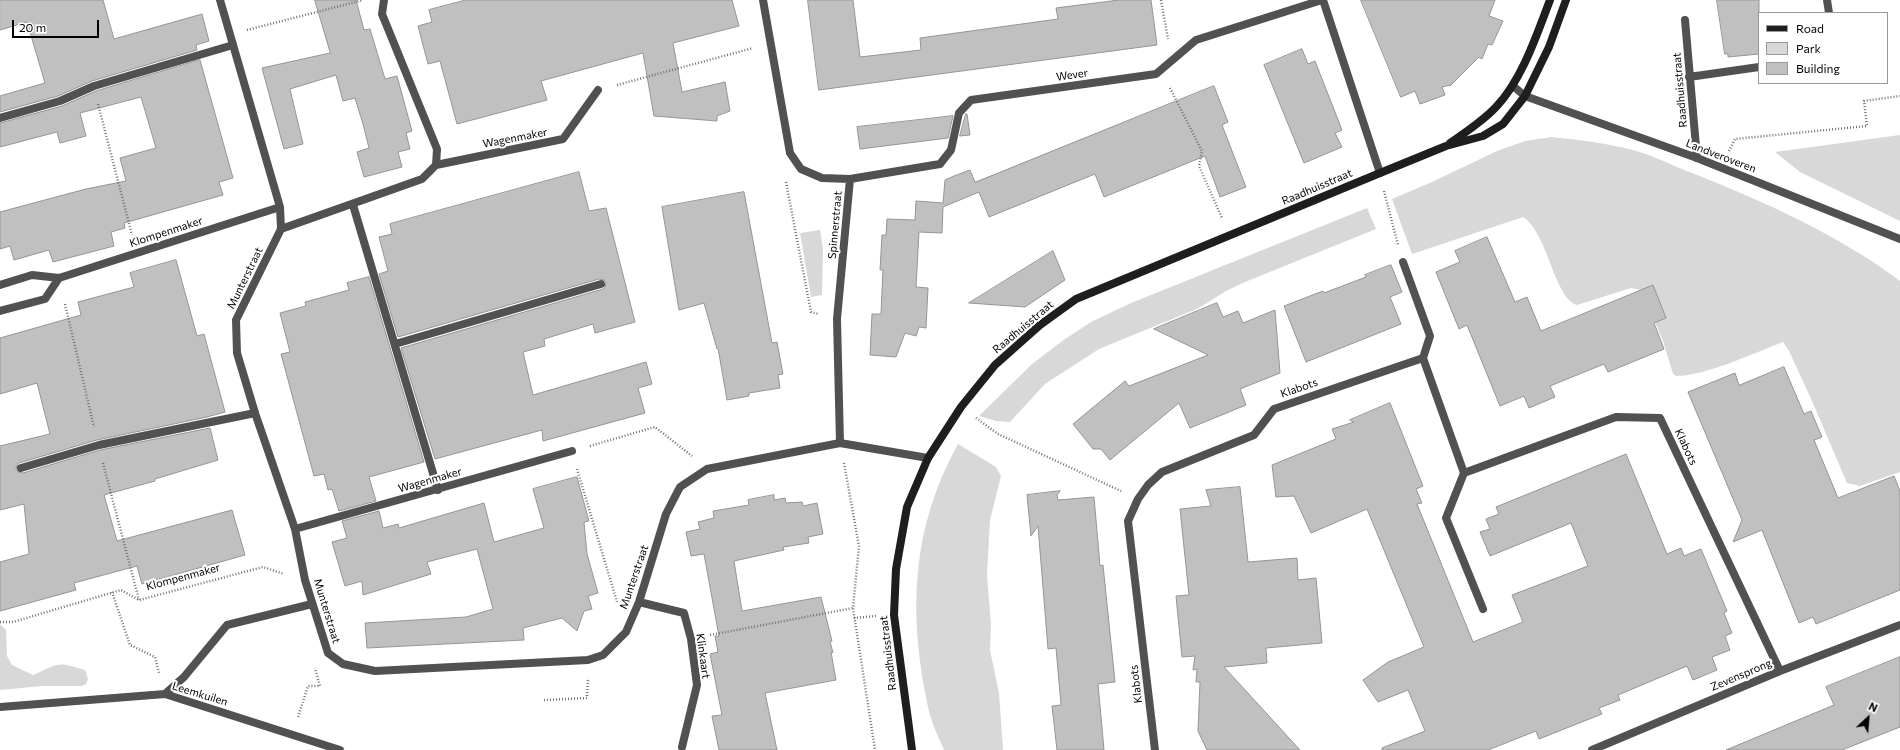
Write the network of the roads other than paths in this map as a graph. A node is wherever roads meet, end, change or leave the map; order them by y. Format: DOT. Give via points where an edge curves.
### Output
graph roads {
  1 [pos="220,0"];
  2 [pos="384,0"];
  3 [pos="763,0"];
  4 [pos="1322,0"];
  5 [pos="1550,0"];
  6 [pos="1566,0"];
  7 [pos="1827,0"];
  8 [pos="1829,12"];
  9 [pos="1685,20"];
  10 [pos="234,45"];
  11 [pos="1758,67"];
  12 [pos="1689,76"];
  13 [pos="1513,86"];
  14 [pos="598,90"];
  15 [pos="1525,96"];
  16 [pos="0,118"];
  17 [pos="1446,146"];
  18 [pos="1697,158"];
  19 [pos="436,165"];
  20 [pos="1380,173"];
  21 [pos="850,179"];
  22 [pos="353,205"];
  23 [pos="280,207"];
  24 [pos="281,229"];
  25 [pos="1900,239"];
  26 [pos="1403,262"];
  27 [pos="59,278"];
  28 [pos="601,284"];
  29 [pos="0,285"];
  30 [pos="0,311"];
  31 [pos="395,344"];
  32 [pos="1423,358"];
  33 [pos="255,413"];
  34 [pos="840,443"];
  35 [pos="572,452"];
  36 [pos="928,458"];
  37 [pos="21,468"];
  38 [pos="1464,473"];
  39 [pos="438,490"];
  40 [pos="295,529"];
  41 [pos="639,602"];
  42 [pos="312,604"];
  43 [pos="1483,609"];
  44 [pos="1900,625"];
  45 [pos="1780,671"];
  46 [pos="165,694"];
  47 [pos="0,707"];
  48 [pos="682,748"];
  49 [pos="340,750"];
  50 [pos="912,750"];
  51 [pos="1155,750"];
  52 [pos="1592,750"];
  1 -- 10 [label="street, Munterstraat"];
  2 -- 19 [label="street" via="382,14 437,149"];
  3 -- 21 [label="street, Spinnerstraat" via="790,153 801,169 822,178"];
  4 -- 20 [label="street, Wever"];
  4 -- 21 [label="street, Wever" via="1196,40 1156,74 971,100 959,113 951,150 940,164"];
  5 -- 13 [label="street, Raadhuisstraat"];
  6 -- 15 [label="street, Raadhuisstraat" via="1549,46"];
  7 -- 8 [label="street"];
  9 -- 12 [label="street, Raadhuisstraat"];
  10 -- 16 [label="street" via="94,86 60,100"];
  10 -- 23 [label="street, Munterstraat"];
  11 -- 12 [label="street"];
  12 -- 18 [label="street, Raadhuisstraat"];
  13 -- 15 [label="street, Landveroveren"];
  13 -- 17 [label="street, Raadhuisstraat" via="1496,107"];
  14 -- 19 [label="street, Wagenmaker" via="563,139"];
  15 -- 17 [label="street, Raadhuisstraat" via="1503,124 1484,136"];
  15 -- 18 [label="street, Landveroveren"];
  17 -- 20 [label="street, Raadhuisstraat"];
  18 -- 25 [label="street, Landveroveren"];
  19 -- 22 [label="street" via="422,179"];
  20 -- 36 [label="street, Raadhuisstraat" via="1076,299 1040,325 996,365 962,407"];
  21 -- 34 [label="street, Spinnerstraat" via="837,319"];
  22 -- 24 [label="street"];
  22 -- 31 [label="street"];
  23 -- 24 [label="street, Munterstraat"];
  23 -- 27 [label="street, Klompenmaker"];
  24 -- 33 [label="street, Munterstraat" via="236,320 237,353"];
  26 -- 32 [label="street" via="1430,336"];
  27 -- 29 [label="street, Klompenmaker" via="32,275"];
  27 -- 30 [label="street" via="45,298"];
  28 -- 31 [label="street"];
  31 -- 39 [label="street"];
  32 -- 38 [label="street"];
  32 -- 51 [label="street, Klabots" via="1274,409 1254,435 1162,472 1138,499 1128,520"];
  33 -- 37 [label="street" via="99,445"];
  33 -- 40 [label="street, Munterstraat"];
  34 -- 36 [label="street, Munterstraat"];
  34 -- 41 [label="street, Munterstraat" via="707,469 680,487 666,514"];
  35 -- 39 [label="street, Wagenmaker"];
  36 -- 50 [label="street, Raadhuisstraat" via="907,508 896,569 894,615"];
  38 -- 43 [label="street" via="1446,518"];
  38 -- 45 [label="street, Klabots" via="1616,417 1660,418"];
  39 -- 40 [label="street, Wagenmaker"];
  40 -- 42 [label="street, Munterstraat"];
  41 -- 42 [label="street, Munterstraat" via="626,632 604,655 588,660 375,671 343,664 328,653"];
  41 -- 48 [label="street, Klinkaart" via="684,613 691,639 697,685"];
  42 -- 46 [label="street" via="227,625 184,677"];
  44 -- 45 [label="street, Zevensprong"];
  45 -- 52 [label="street, Zevensprong"];
  46 -- 47 [label="street, Leemkuilen"];
  46 -- 49 [label="street, Leemkuilen"];
}
